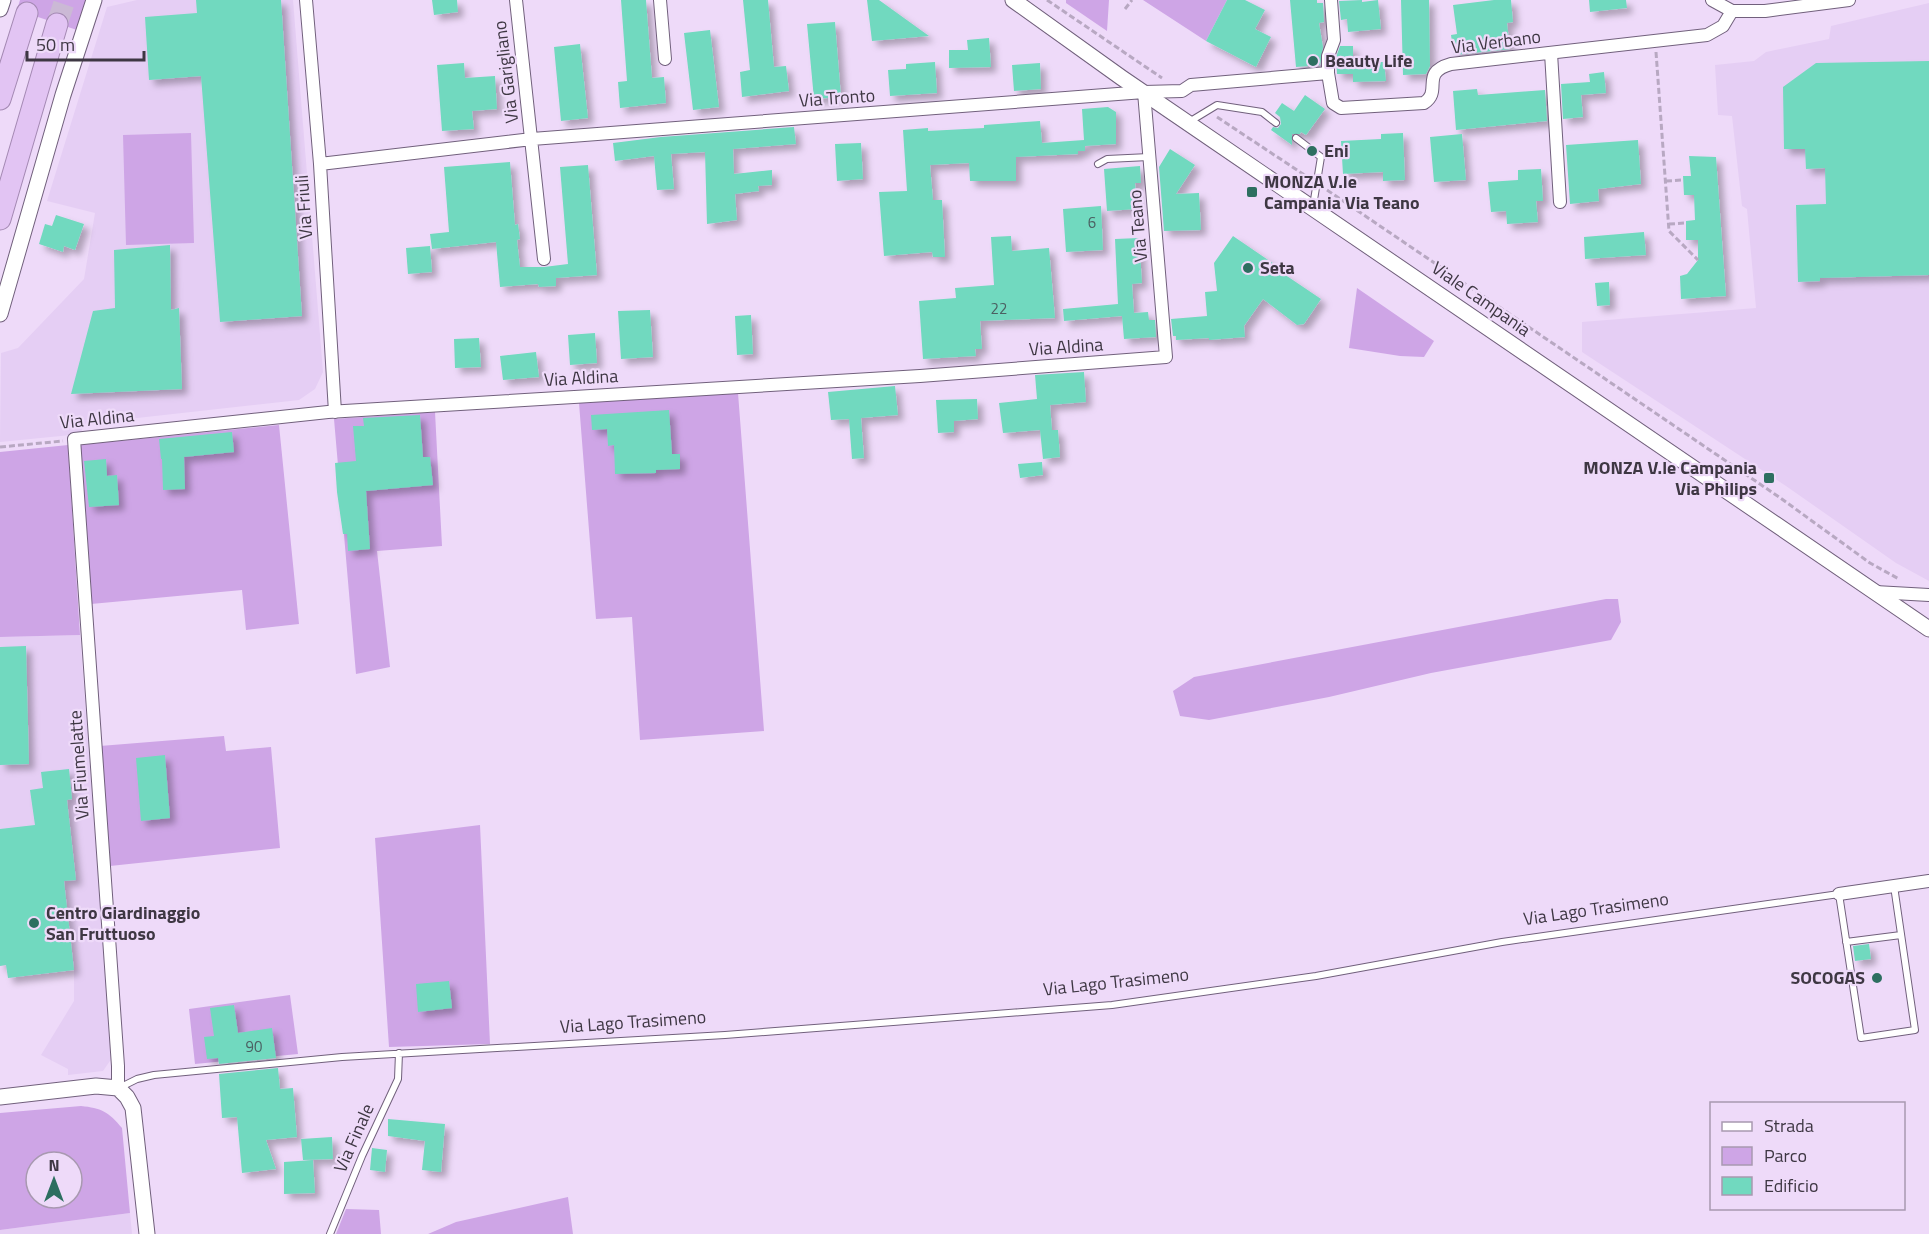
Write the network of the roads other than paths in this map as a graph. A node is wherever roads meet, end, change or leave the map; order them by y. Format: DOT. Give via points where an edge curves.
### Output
graph roads {
  1 [pos="3,0"];
  2 [pos="94,0"];
  3 [pos="306,0"];
  4 [pos="516,0"];
  5 [pos="660,0"];
  6 [pos="1013,0"];
  7 [pos="1331,0"];
  8 [pos="1712,0"];
  9 [pos="1849,0"];
  10 [pos="0,9"];
  11 [pos="1732,11"];
  12 [pos="27,13"];
  13 [pos="57,24"];
  14 [pos="1551,53"];
  15 [pos="666,59"];
  16 [pos="1328,73"];
  17 [pos="1144,93"];
  18 [pos="0,99"];
  19 [pos="1189,122"];
  20 [pos="1276,123"];
  21 [pos="1296,138"];
  22 [pos="532,139"];
  23 [pos="1150,157"];
  24 [pos="320,164"];
  25 [pos="1098,164"];
  26 [pos="1560,202"];
  27 [pos="1313,207"];
  28 [pos="0,219"];
  29 [pos="544,259"];
  30 [pos="0,314"];
  31 [pos="1166,357"];
  32 [pos="335,412"];
  33 [pos="74,440"];
  34 [pos="1875,592"];
  35 [pos="1928,595"];
  36 [pos="1929,629"];
  37 [pos="1929,881"];
  38 [pos="1894,886"];
  39 [pos="1839,894"];
  40 [pos="1901,935"];
  41 [pos="1846,942"];
  42 [pos="399,1053"];
  43 [pos="118,1088"];
  44 [pos="0,1097"];
  45 [pos="147,1234"];
  46 [pos="330,1234"];
  1 -- 10 [label="street"];
  2 -- 30 [label="street"];
  3 -- 24 [label="street, Via Friuli"];
  4 -- 22 [label="street, Via Garigliano"];
  5 -- 15 [label="street"];
  6 -- 17 [label="street, Viale Campania"];
  7 -- 16 [label="street" via="1334,39"];
  8 -- 11 [label="street"];
  9 -- 11 [label="street" via="1765,11"];
  11 -- 14 [label="street, Via Verbano" via="1723,26 1707,35"];
  12 -- 18 [label="highway"];
  13 -- 28 [label="highway"];
  14 -- 16 [label="street, Via Verbano" via="1439,68 1431,96 1424,103 1341,108 1333,103"];
  14 -- 26 [label="street"];
  16 -- 17 [label="street" via="1191,85 1182,92"];
  17 -- 19 [label="street, Viale Campania"];
  17 -- 22 [label="street, Via Tronto"];
  17 -- 23 [label="street, Via Teano"];
  19 -- 20 [label="lane" via="1217,105 1262,112"];
  19 -- 27 [label="street, Viale Campania"];
  21 -- 27 [label="lane" via="1322,157"];
  22 -- 24 [label="street, Via Tronto"];
  22 -- 29 [label="street"];
  23 -- 25 [label="lane" via="1107,159"];
  23 -- 31 [label="street, Via Teano"];
  24 -- 32 [label="street, Via Friuli"];
  27 -- 34 [label="street, Viale Campania"];
  31 -- 32 [label="street, Via Aldina"];
  32 -- 33 [label="street, Via Aldina"];
  33 -- 43 [label="street, Via Fiumelatte"];
  34 -- 35 [label="street"];
  34 -- 36 [label="street, Viale Campania"];
  37 -- 38 [label="street, Via Lago Trasimeno"];
  38 -- 39 [label="street, Via Lago Trasimeno"];
  38 -- 40 [label="lane"];
  39 -- 41 [label="lane"];
  39 -- 42 [label="lane, Via Lago Trasimeno" via="1502,942 1316,976 1112,1005 725,1035"];
  40 -- 41 [label="lane"];
  40 -- 41 [label="lane" via="1915,1030 1861,1038"];
  42 -- 43 [label="lane, Via Lago Trasimeno" via="194,1071 137,1079"];
  42 -- 46 [label="lane, Via Finale" via="398,1079"];
  43 -- 44 [label="street" via="96,1086"];
  43 -- 45 [label="street" via="133,1108"];
}
